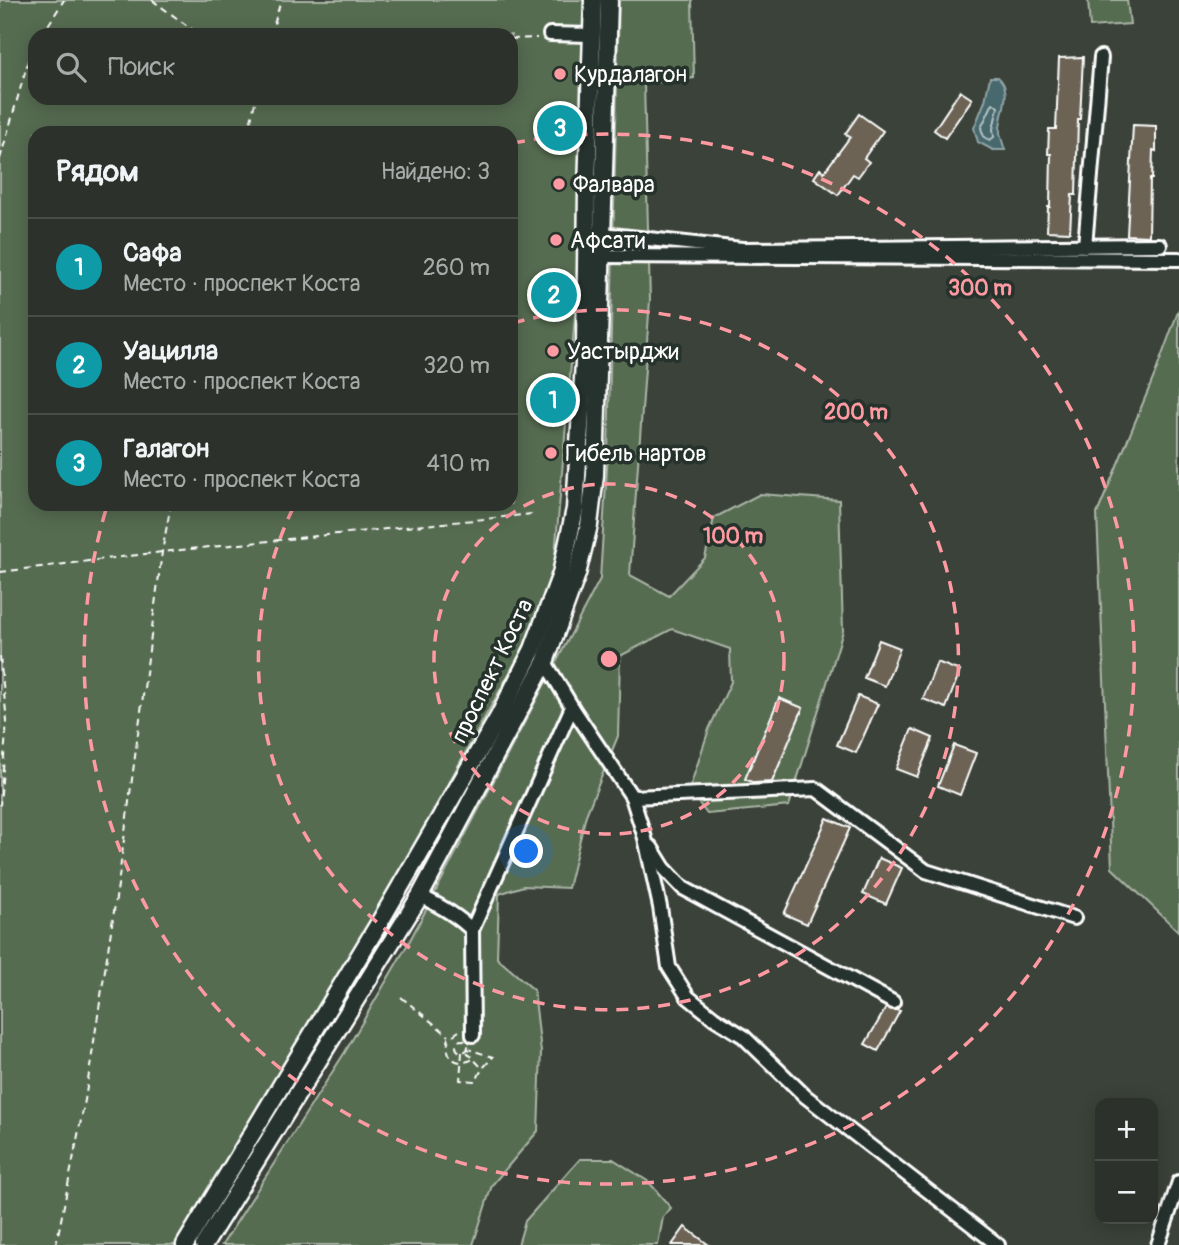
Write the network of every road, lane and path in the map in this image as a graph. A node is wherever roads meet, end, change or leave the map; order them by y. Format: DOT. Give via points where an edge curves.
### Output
graph roads {
  1 [pos="64,0"];
  2 [pos="152,0"];
  3 [pos="281,0"];
  4 [pos="593,0"];
  5 [pos="608,0"];
  6 [pos="46,28"];
  7 [pos="190,28"];
  8 [pos="273,28"];
  9 [pos="592,35"];
  10 [pos="548,36"];
  11 [pos="518,38"];
  12 [pos="1101,57"];
  13 [pos="28,62"];
  14 [pos="254,105"];
  15 [pos="250,126"];
  16 [pos="0,159"];
  17 [pos="602,234"];
  18 [pos="1160,245"];
  19 [pos="1086,246"];
  20 [pos="601,256"];
  21 [pos="1179,260"];
  22 [pos="170,511"];
  23 [pos="532,514"];
  24 [pos="162,552"];
  25 [pos="0,572"];
  26 [pos="0,657"];
  27 [pos="545,662"];
  28 [pos="572,707"];
  29 [pos="632,797"];
  30 [pos="0,805"];
  31 [pos="645,838"];
  32 [pos="420,896"];
  33 [pos="1074,918"];
  34 [pos="472,930"];
  35 [pos="401,997"];
  36 [pos="893,1002"];
  37 [pos="473,1035"];
  38 [pos="450,1037"];
  39 [pos="467,1050"];
  40 [pos="461,1052"];
  41 [pos="477,1052"];
  42 [pos="473,1059"];
  43 [pos="461,1063"];
  44 [pos="482,1069"];
  45 [pos="1179,1182"];
  46 [pos="56,1245"];
  47 [pos="185,1245"];
  48 [pos="204,1245"];
  49 [pos="998,1245"];
  50 [pos="1158,1245"];
  1 -- 6 [label="path"];
  2 -- 7 [label="path"];
  3 -- 8 [label="path"];
  4 -- 9 [label="main road, проспект Коста"];
  5 -- 17 [label="main road, проспект Коста"];
  9 -- 10 [label="street"];
  9 -- 47 [label="main road, проспект Коста" via="584,360 575,509 561,574 533,649 499,718"];
  10 -- 11 [label="path"];
  12 -- 19 [label="street"];
  13 -- 16 [label="path"];
  14 -- 15 [label="path"];
  17 -- 19 [label="street" via="733,249"];
  17 -- 20 [label="main road, проспект Коста"];
  18 -- 19 [label="street"];
  20 -- 21 [label="street"];
  20 -- 27 [label="main road, проспект Коста" via="595,475 589,525 577,574"];
  22 -- 24 [label="path"];
  23 -- 24 [label="path"];
  24 -- 25 [label="path"];
  24 -- 46 [label="path" via="88,1087"];
  26 -- 30 [label="path" via="7,721"];
  27 -- 28 [label="street"];
  27 -- 32 [label="main road, проспект Коста"];
  28 -- 29 [label="street"];
  28 -- 34 [label="street"];
  29 -- 31 [label="street"];
  29 -- 33 [label="street" via="816,789 926,871"];
  31 -- 36 [label="street" via="683,888"];
  31 -- 49 [label="street" via="669,967 688,998 743,1036 805,1096"];
  32 -- 34 [label="street"];
  32 -- 48 [label="main road, проспект Коста"];
  34 -- 37 [label="street"];
  35 -- 38 [label="path"];
  37 -- 38 [label="path" via="461,1031"];
  37 -- 41 [label="path"];
  38 -- 43 [label="path" via="448,1054"];
  39 -- 40 [label="path"];
  39 -- 40 [label="path" via="467,1041 459,1040 456,1047"];
  39 -- 41 [label="path"];
  39 -- 42 [label="path"];
  40 -- 43 [label="path"];
  41 -- 44 [label="path" via="493,1057"];
  42 -- 43 [label="path"];
  42 -- 44 [label="path"];
  43 -- 44 [label="path" via="460,1080 465,1082 476,1082"];
  45 -- 50 [label="street"];
}
